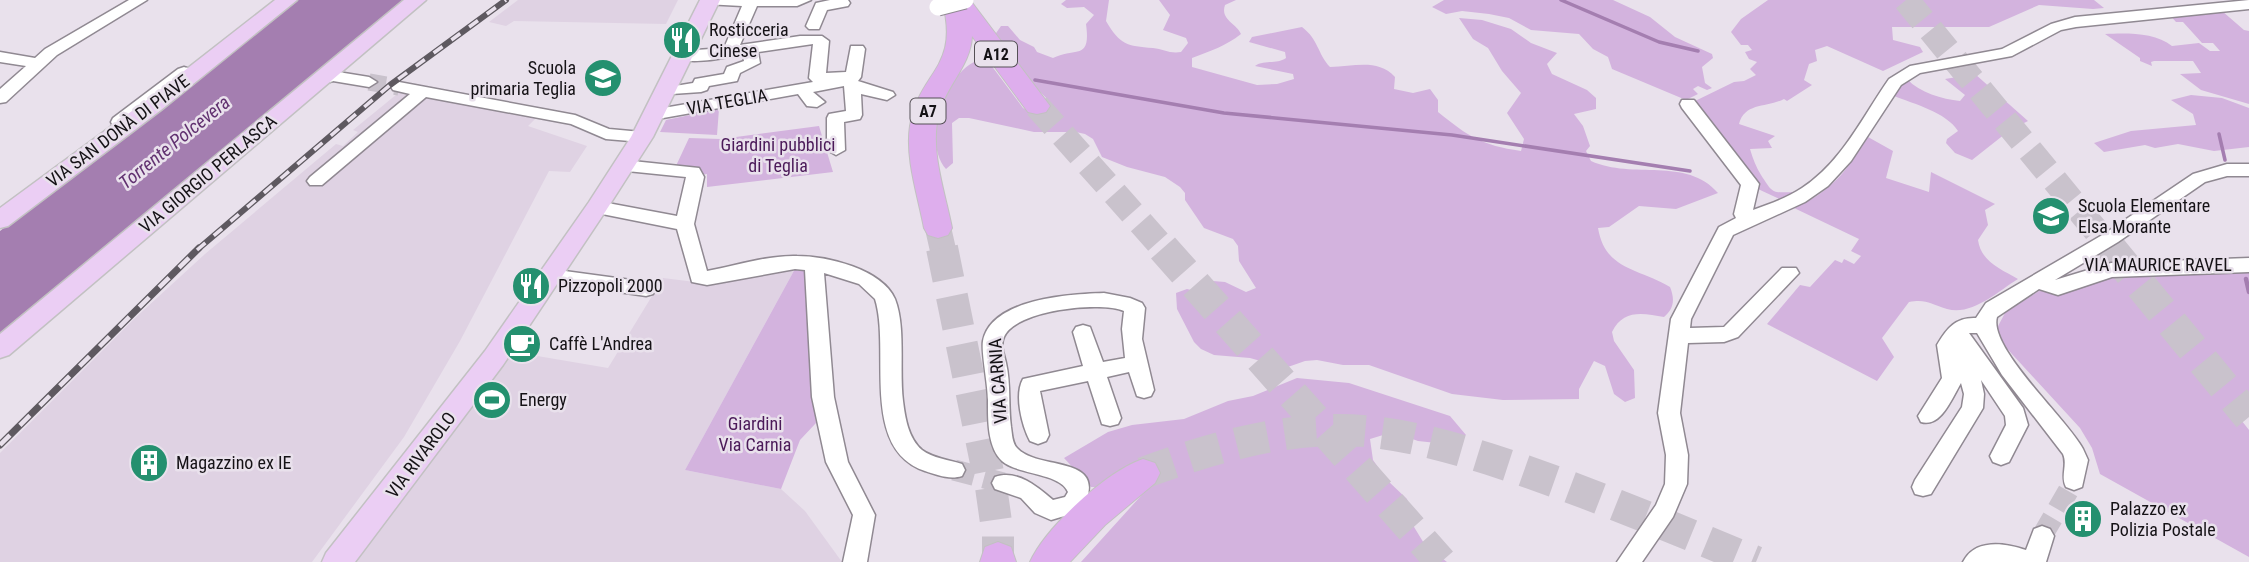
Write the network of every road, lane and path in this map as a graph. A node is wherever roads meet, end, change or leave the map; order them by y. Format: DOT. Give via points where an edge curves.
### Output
graph roads {
  1 [pos="141,0"];
  2 [pos="286,0"];
  3 [pos="416,0"];
  4 [pos="425,0"];
  5 [pos="710,0"];
  6 [pos="804,0"];
  7 [pos="837,0"];
  8 [pos="965,0"];
  9 [pos="751,2"];
  10 [pos="950,2"];
  11 [pos="2249,4"];
  12 [pos="814,26"];
  13 [pos="235,40"];
  14 [pos="857,49"];
  15 [pos="731,50"];
  16 [pos="750,51"];
  17 [pos="682,56"];
  18 [pos="0,57"];
  19 [pos="36,63"];
  20 [pos="335,76"];
  21 [pos="369,82"];
  22 [pos="853,87"];
  23 [pos="399,88"];
  24 [pos="422,92"];
  25 [pos="663,92"];
  26 [pos="887,95"];
  27 [pos="0,98"];
  28 [pos="1688,104"];
  29 [pos="1037,106"];
  30 [pos="652,115"];
  31 [pos="642,137"];
  32 [pos="836,150"];
  33 [pos="623,166"];
  34 [pos="2249,170"];
  35 [pos="316,181"];
  36 [pos="597,207"];
  37 [pos="0,213"];
  38 [pos="0,220"];
  39 [pos="1746,220"];
  40 [pos="685,224"];
  41 [pos="938,228"];
  42 [pos="2070,261"];
  43 [pos="814,264"];
  44 [pos="2248,266"];
  45 [pos="1789,273"];
  46 [pos="550,276"];
  47 [pos="2038,282"];
  48 [pos="646,289"];
  49 [pos="1985,326"];
  50 [pos="1958,330"];
  51 [pos="1083,332"];
  52 [pos="1677,337"];
  53 [pos="0,348"];
  54 [pos="1136,363"];
  55 [pos="1097,373"];
  56 [pos="1144,390"];
  57 [pos="1929,416"];
  58 [pos="1110,418"];
  59 [pos="1038,435"];
  60 [pos="2001,456"];
  61 [pos="954,470"];
  62 [pos="1143,472"];
  63 [pos="2074,481"];
  64 [pos="1003,483"];
  65 [pos="1923,487"];
  66 [pos="2042,536"];
  67 [pos="337,562"];
  68 [pos="855,562"];
  69 [pos="1048,562"];
  70 [pos="1629,562"];
  71 [pos="1975,562"];
  72 [pos="2034,562"];
  1 -- 19 [label="street"];
  2 -- 13 [label="main road, VIA SAN DONÀ DI PIAVE"];
  3 -- 20 [label="main road, VIA GIORGIO PERLASCA" via="353,54"];
  4 -- 20 [label="street"];
  5 -- 9 [label="street"];
  5 -- 17 [label="main road, VIA TEGLIA"];
  6 -- 9 [label="street"];
  7 -- 12 [label="street" via="844,4 821,6"];
  8 -- 10 [label="street, bridge"];
  9 -- 15 [label="street"];
  10 -- 29 [label="highway, A12"];
  10 -- 41 [label="highway, A7" via="962,23 960,43 922,128"];
  11 -- 39 [label="street" via="2075,22 2006,53 1904,74 1824,182"];
  13 -- 37 [label="street, VIA SAN DONÀ DI PIAVE" via="160,89"];
  13 -- 38 [label="main road, VIA SAN DONÀ DI PIAVE"];
  14 -- 16 [label="street" via="853,77 817,78 820,39"];
  15 -- 16 [label="street"];
  15 -- 17 [label="street"];
  16 -- 25 [label="street" via="752,63 733,70 731,78"];
  17 -- 25 [label="main road, VIA TEGLIA"];
  18 -- 19 [label="street"];
  19 -- 27 [label="street"];
  20 -- 21 [label="street"];
  20 -- 53 [label="main road, VIA GIORGIO PERLASCA"];
  22 -- 26 [label="street, VIA TEGLIA"];
  22 -- 30 [label="street, VIA TEGLIA" via="847,81 811,101"];
  22 -- 32 [label="street" via="854,114 835,118"];
  23 -- 24 [label="street"];
  24 -- 31 [label="street" via="575,120 606,134"];
  24 -- 35 [label="street"];
  25 -- 30 [label="main road, VIA TEGLIA"];
  28 -- 39 [label="street" via="1750,184 1743,214"];
  30 -- 31 [label="main road, VIA TEGLIA"];
  31 -- 33 [label="main road, VIA RIVAROLO"];
  33 -- 36 [label="main road, VIA RIVAROLO"];
  33 -- 40 [label="street" via="693,172"];
  34 -- 42 [label="street" via="2199,178"];
  36 -- 40 [label="street"];
  36 -- 46 [label="main road, VIA RIVAROLO"];
  39 -- 52 [label="street" via="1726,231 1717,245 1681,319"];
  40 -- 43 [label="street" via="696,274 702,279 795,262"];
  42 -- 44 [label="street, VIA MAURICE RAVEL" via="2081,267 2223,262"];
  42 -- 47 [label="street"];
  43 -- 61 [label="street" via="861,278 878,289 886,302 894,410 902,442 915,457"];
  43 -- 68 [label="street" via="823,397 837,461 864,514"];
  44 -- 47 [label="street, VIA MAURICE RAVEL" via="2111,270 2058,288"];
  45 -- 52 [label="street" via="1731,332"];
  46 -- 48 [label="street"];
  46 -- 67 [label="main road, VIA RIVAROLO" via="486,369"];
  47 -- 49 [label="street" via="1993,308"];
  49 -- 50 [label="street" via="1968,324"];
  49 -- 63 [label="street" via="1995,352 2071,449 2077,460"];
  50 -- 57 [label="street" via="1947,345 1953,379"];
  50 -- 60 [label="street" via="2015,414 2017,425"];
  50 -- 65 [label="street" via="1974,394 1972,408"];
  51 -- 55 [label="street"];
  52 -- 70 [label="street" via="1669,413 1677,476 1665,510"];
  54 -- 55 [label="street, VIA CARNIA"];
  54 -- 56 [label="street, VIA CARNIA"];
  54 -- 64 [label="street, VIA CARNIA" via="1131,325 1135,308 1128,302 1051,306 1016,314 999,325 991,341 1003,446 1016,460 1071,475 1080,488 1073,504 1051,510 1029,491"];
  55 -- 58 [label="street"];
  55 -- 59 [label="street, VIA CARNIA" via="1030,385"];
  62 -- 69 [label="highway" via="1106,499"];
  66 -- 72 [label="street"];
  71 -- 72 [label="street" via="1982,555 1995,553"];
}
